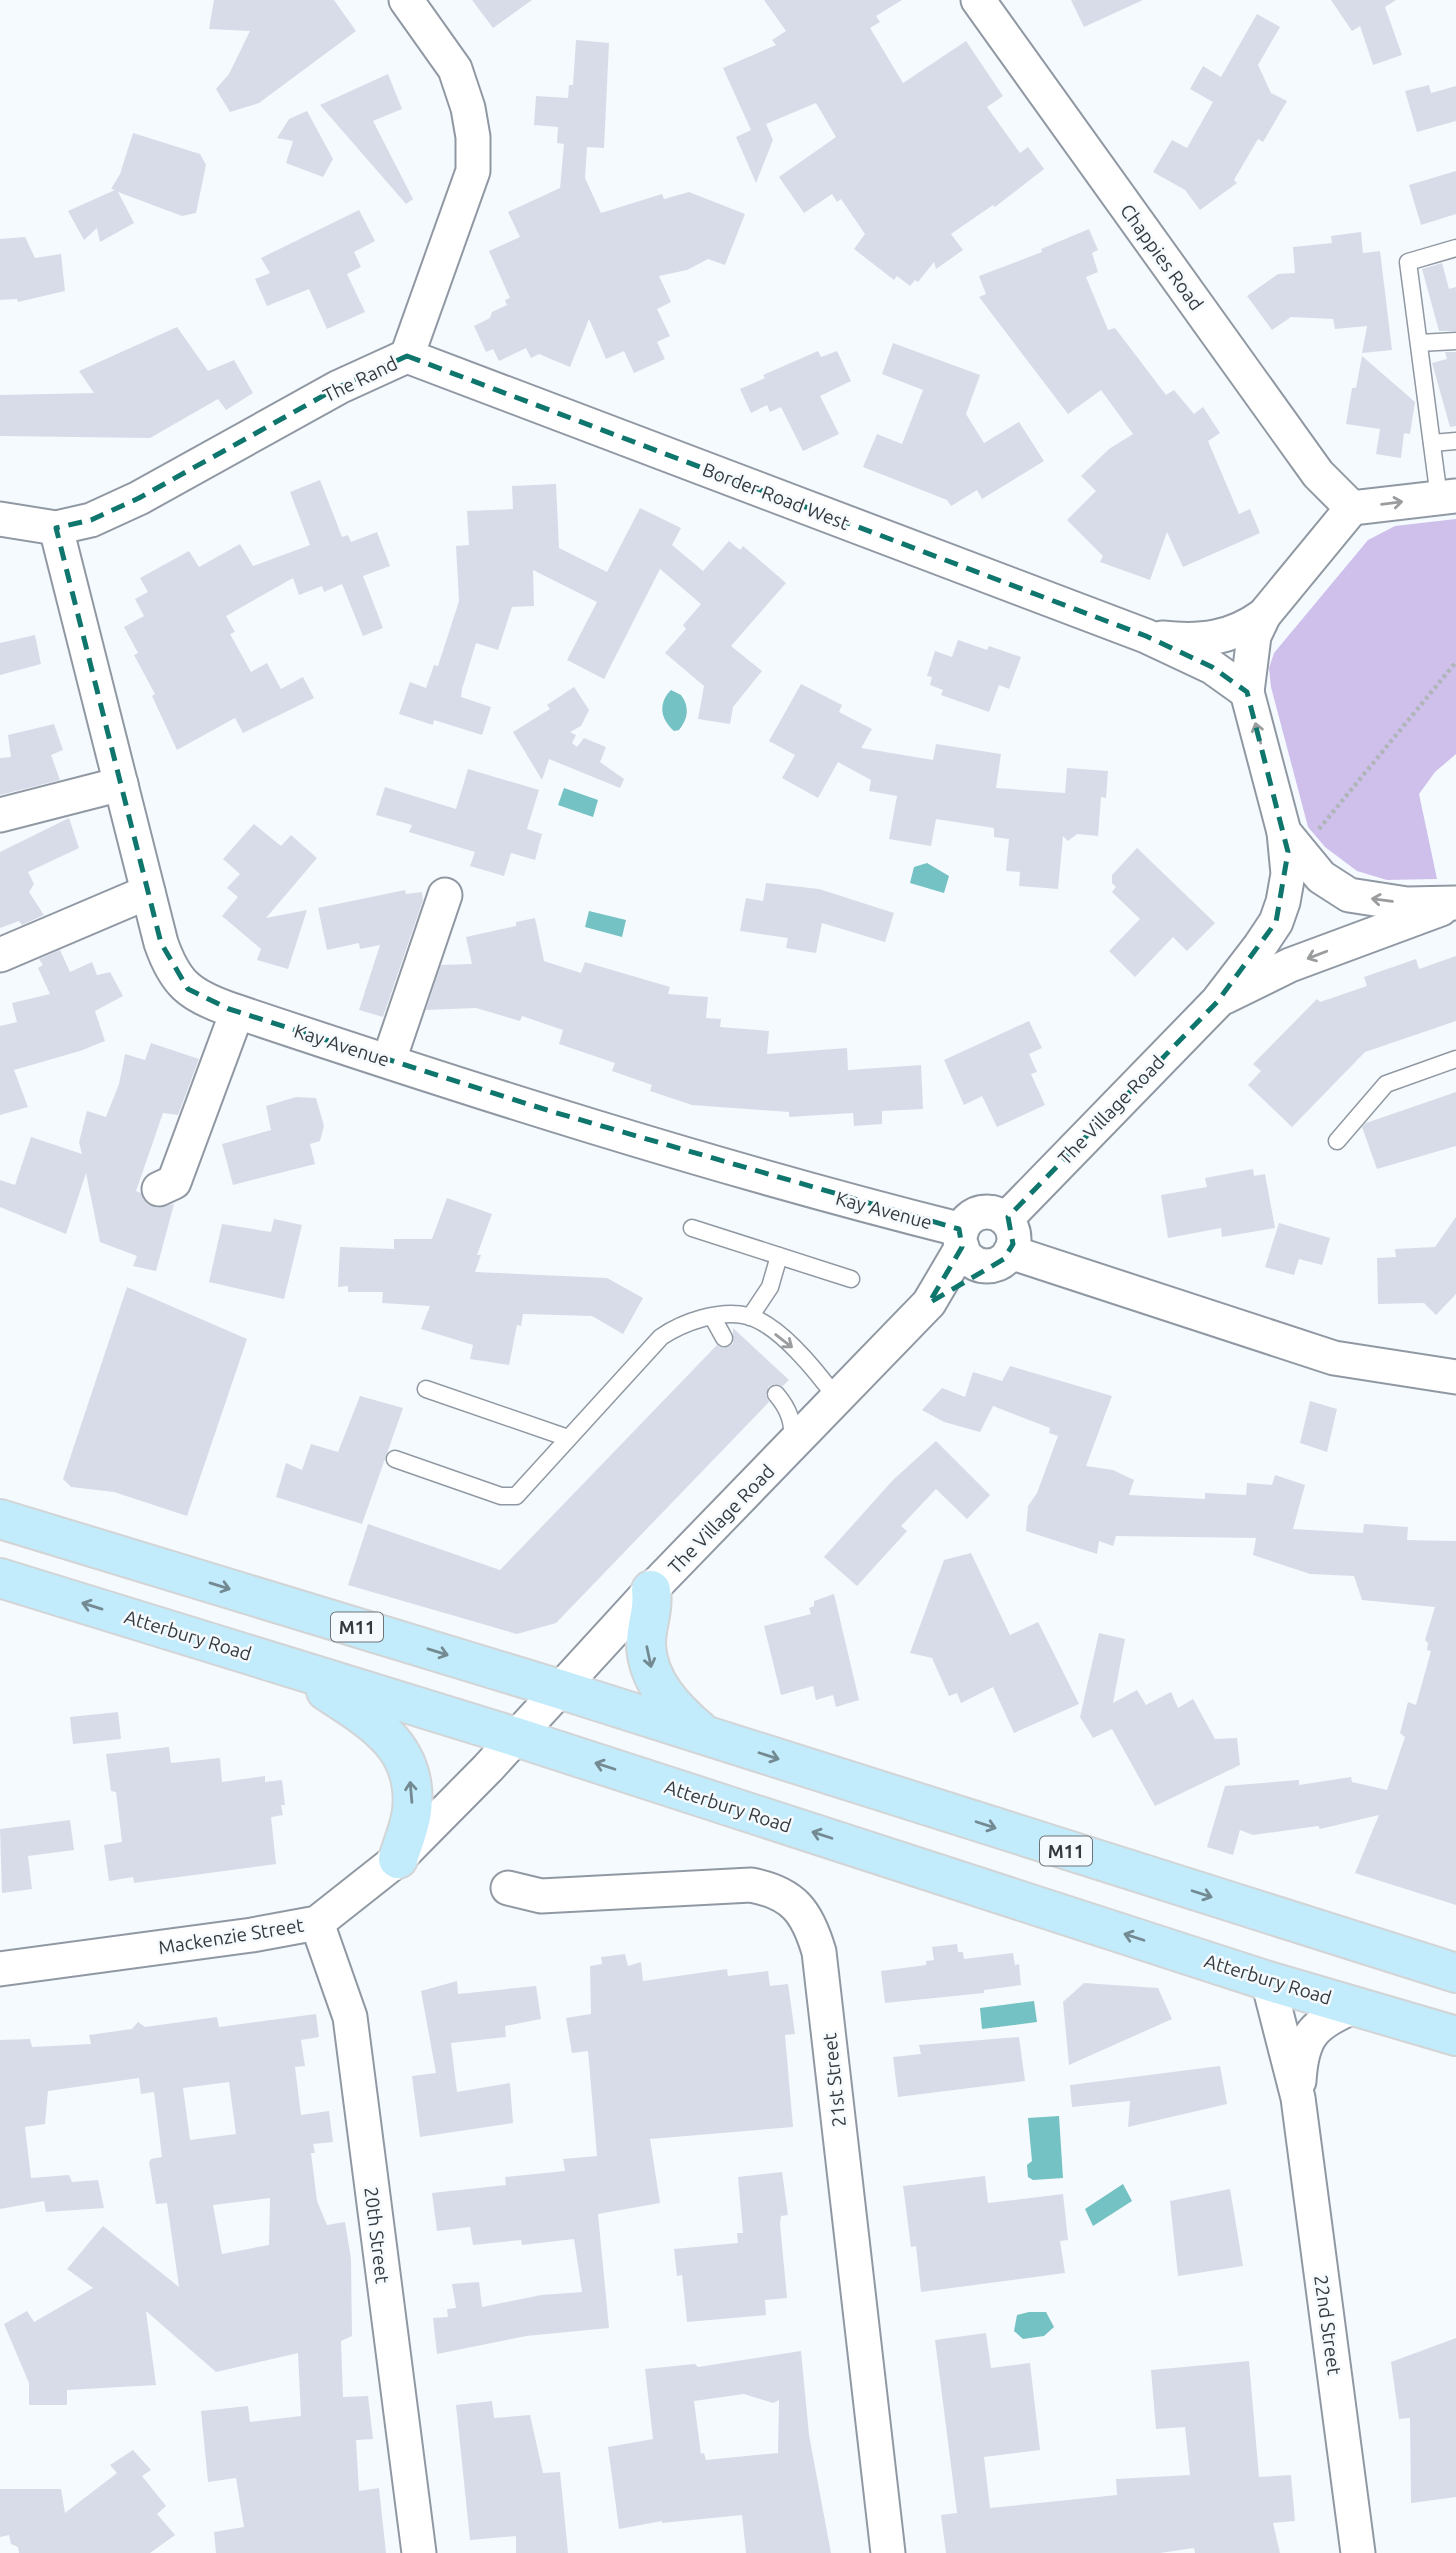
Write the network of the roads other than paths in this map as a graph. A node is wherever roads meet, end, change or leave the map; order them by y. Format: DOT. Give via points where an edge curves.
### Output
graph roads {
  1 [pos="406,0"];
  2 [pos="978,0"];
  3 [pos="1456,248"];
  4 [pos="1456,341"];
  5 [pos="1419,343"];
  6 [pos="407,356"];
  7 [pos="1456,441"];
  8 [pos="1432,443"];
  9 [pos="1447,497"];
  10 [pos="1352,508"];
  11 [pos="0,519"];
  12 [pos="56,528"];
  13 [pos="1264,615"];
  14 [pos="1146,636"];
  15 [pos="1247,692"];
  16 [pos="121,784"];
  17 [pos="0,815"];
  18 [pos="1292,841"];
  19 [pos="148,892"];
  20 [pos="445,895"];
  21 [pos="1453,904"];
  22 [pos="0,956"];
  23 [pos="1217,1002"];
  24 [pos="237,1012"];
  25 [pos="1456,1059"];
  26 [pos="388,1060"];
  27 [pos="1337,1141"];
  28 [pos="159,1189"];
  29 [pos="1006,1219"];
  30 [pos="692,1228"];
  31 [pos="981,1249"];
  32 [pos="779,1256"];
  33 [pos="851,1279"];
  34 [pos="750,1317"];
  35 [pos="713,1318"];
  36 [pos="724,1338"];
  37 [pos="1456,1377"];
  38 [pos="426,1389"];
  39 [pos="776,1394"];
  40 [pos="837,1399"];
  41 [pos="568,1438"];
  42 [pos="791,1447"];
  43 [pos="395,1460"];
  44 [pos="0,1519"];
  45 [pos="0,1578"];
  46 [pos="651,1590"];
  47 [pos="251,1655"];
  48 [pos="559,1689"];
  49 [pos="704,1735"];
  50 [pos="516,1737"];
  51 [pos="398,1858"];
  52 [pos="508,1888"];
  53 [pos="317,1923"];
  54 [pos="0,1969"];
  55 [pos="1456,1973"];
  56 [pos="1268,1981"];
  57 [pos="1356,2005"];
  58 [pos="1456,2036"];
  59 [pos="1298,2098"];
  60 [pos="419,2553"];
  61 [pos="888,2553"];
  62 [pos="1358,2553"];
  1 -- 6 [label="street, The Rand" via="455,69 474,137 473,171"];
  2 -- 10 [label="street, Chappies Road" via="1318,474"];
  3 -- 5 [label="lane" via="1408,262"];
  4 -- 5 [label="lane"];
  5 -- 8 [label="lane"];
  6 -- 12 [label="street, The Rand" via="339,387 139,498 91,520"];
  6 -- 14 [label="street, Border Road West"];
  7 -- 8 [label="lane"];
  8 -- 9 [label="lane"];
  10 -- 9 [label="street, one-way"];
  10 -- 13 [label="street"];
  11 -- 12 [label="street, The Rand"];
  12 -- 16 [label="street, Kay Avenue"];
  13 -- 14 [label="street, Border Road West" via="1241,631 1216,638"];
  13 -- 15 [label="street" via="1254,636"];
  14 -- 15 [label="street, Border Road West" via="1212,667"];
  18 -- 15 [label="street, The Village Road, one-way"];
  16 -- 17 [label="street"];
  16 -- 19 [label="street, Kay Avenue"];
  21 -- 18 [label="street, one-way" via="1407,904 1349,895 1321,877"];
  18 -- 23 [label="street, The Village Road" via="1276,922"];
  19 -- 22 [label="street"];
  19 -- 24 [label="street, Kay Avenue" via="161,943 180,983 200,998"];
  20 -- 26 [label="street"];
  21 -- 23 [label="street, The Village Road, one-way" via="1290,965"];
  23 -- 29 [label="street, The Village Road"];
  24 -- 26 [label="street, Kay Avenue"];
  24 -- 28 [label="street" via="174,1182"];
  25 -- 27 [label="lane" via="1386,1084"];
  26 -- 31 [label="street, Kay Avenue"];
  29 -- 31 [label="street" via="1014,1235"];
  29 -- 31 [label="street" via="990,1212 966,1222"];
  30 -- 32 [label="lane"];
  31 -- 37 [label="street, Kay Avenue" via="1334,1358"];
  31 -- 40 [label="street, The Village Road"];
  32 -- 33 [label="lane"];
  32 -- 34 [label="lane" via="771,1287"];
  34 -- 35 [label="lane"];
  34 -- 40 [label="lane, one-way" via="808,1360"];
  35 -- 36 [label="lane"];
  35 -- 41 [label="lane" via="686,1323 661,1337"];
  38 -- 41 [label="lane"];
  39 -- 42 [label="lane" via="790,1414"];
  40 -- 42 [label="street, The Village Road"];
  41 -- 43 [label="lane" via="522,1492 509,1498"];
  42 -- 46 [label="street, The Village Road"];
  44 -- 48 [label="main road, M11, one-way"];
  47 -- 45 [label="main road, Atterbury Road, one-way"];
  46 -- 48 [label="street, The Village Road"];
  46 -- 49 [label="main road, one-way" via="646,1646 655,1679 681,1715"];
  47 -- 50 [label="main road, Atterbury Road"];
  51 -- 47 [label="main road, one-way" via="412,1796 401,1753 384,1729 325,1691"];
  48 -- 49 [label="main road, M11"];
  48 -- 50 [label="street, The Village Road"];
  49 -- 55 [label="main road, M11, one-way"];
  50 -- 51 [label="street, Mackenzie Street"];
  56 -- 50 [label="main road, Atterbury Road, one-way"];
  51 -- 53 [label="street, Mackenzie Street"];
  52 -- 61 [label="street, 21st Street" via="541,1896 751,1885 773,1889 804,1913 819,1952"];
  53 -- 54 [label="street, Mackenzie Street"];
  53 -- 60 [label="street, 20th Street" via="346,2006 355,2050"];
  56 -- 57 [label="main road, Atterbury Road"];
  56 -- 59 [label="street, 22nd Street"];
  57 -- 58 [label="main road, Atterbury Road"];
  57 -- 59 [label="street, 22nd Street" via="1324,2021 1307,2038 1300,2061"];
  59 -- 62 [label="street, 22nd Street"];
}
